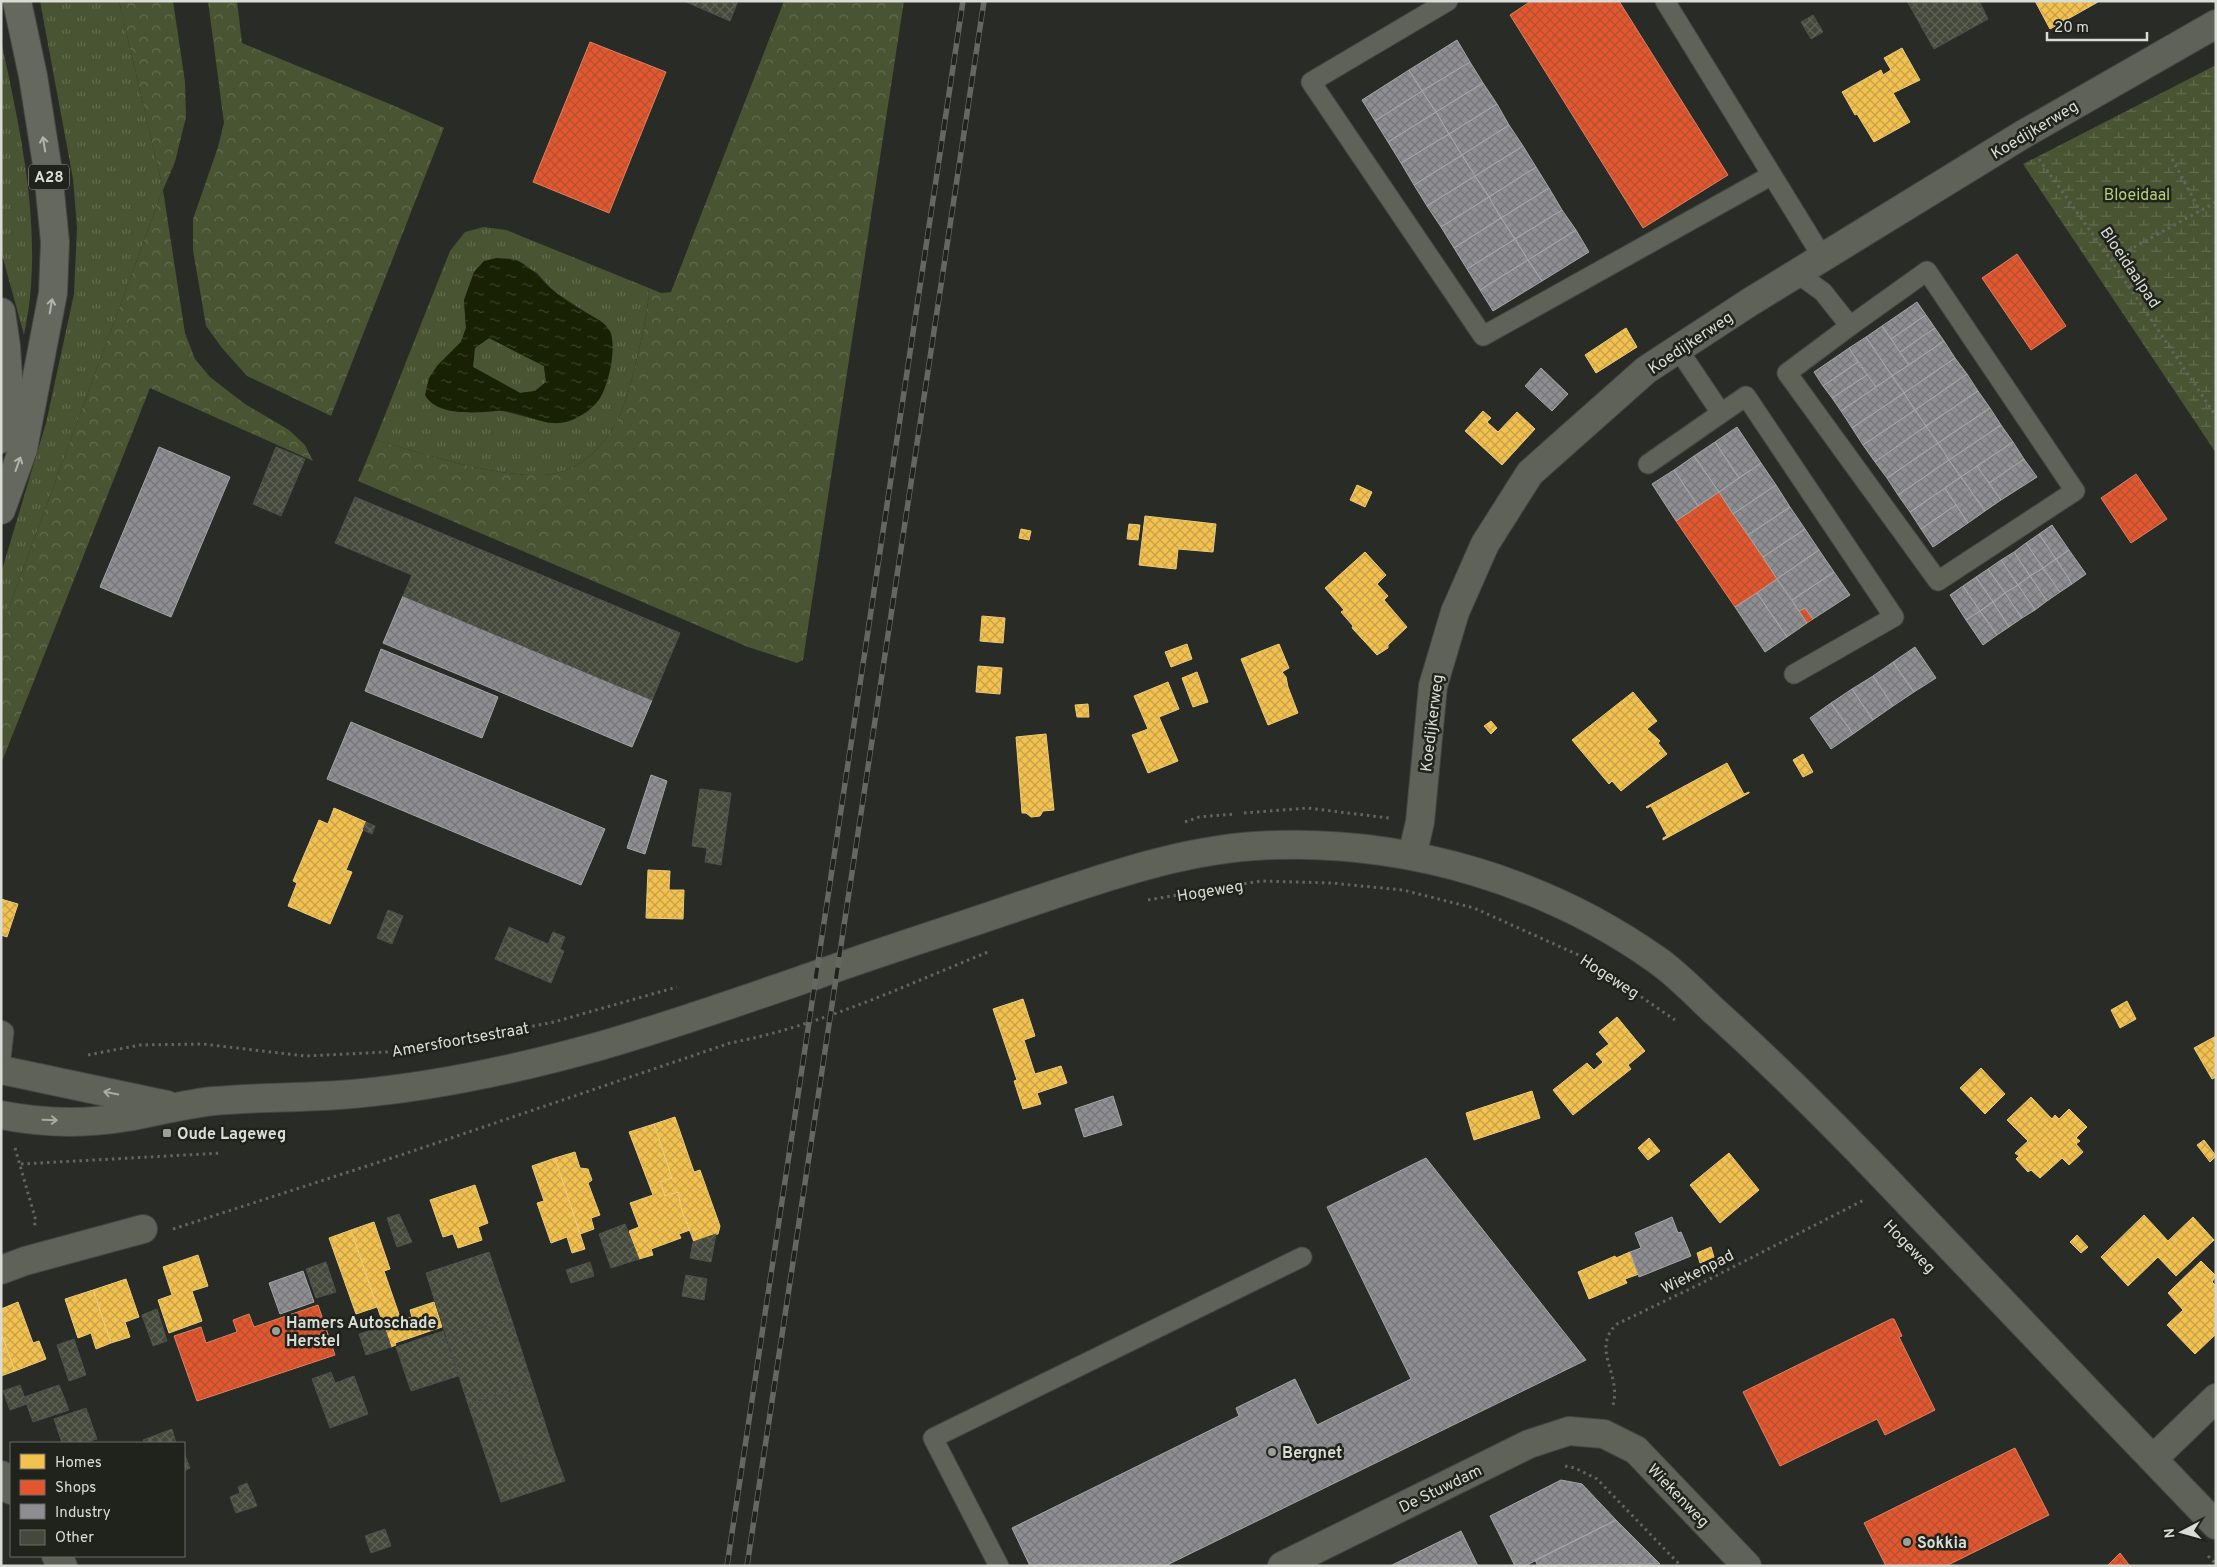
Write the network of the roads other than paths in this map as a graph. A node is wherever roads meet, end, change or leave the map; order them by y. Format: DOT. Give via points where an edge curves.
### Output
graph roads {
  1 [pos="16,1"];
  2 [pos="1448,1"];
  3 [pos="1665,1"];
  4 [pos="2216,24"];
  5 [pos="1772,175"];
  6 [pos="1823,258"];
  7 [pos="1798,274"];
  8 [pos="1,312"];
  9 [pos="1850,326"];
  10 [pos="1678,349"];
  11 [pos="1721,413"];
  12 [pos="1,439"];
  13 [pos="1648,464"];
  14 [pos="1,510"];
  15 [pos="1794,674"];
  16 [pos="1412,856"];
  17 [pos="1,1030"];
  18 [pos="1,1058"];
  19 [pos="1,1070"];
  20 [pos="176,1106"];
  21 [pos="10,1116"];
  22 [pos="143,1229"];
  23 [pos="1302,1257"];
  24 [pos="13,1265"];
  25 [pos="2216,1398"];
  26 [pos="1604,1434"];
  27 [pos="2153,1459"];
  28 [pos="1,1475"];
  29 [pos="10,1488"];
  30 [pos="2216,1526"];
  31 [pos="999,1566"];
  32 [pos="1282,1566"];
  33 [pos="1748,1566"];
  14 -- 1 [label="highway, A28, one-way" via="23,449 54,293 55,242 48,171 34,76"];
  2 -- 5 [label="lane" via="1311,82 1482,336"];
  3 -- 5 [label="lane"];
  4 -- 6 [label="street, Koedijkerweg" via="2022,135"];
  5 -- 6 [label="lane"];
  6 -- 7 [label="street, Koedijkerweg"];
  7 -- 9 [label="lane" via="1823,292"];
  7 -- 10 [label="street, Koedijkerweg"];
  8 -- 12 [label="highway" via="10,408"];
  9 -- 9 [label="lane" via="1787,373 1938,581 2075,491 1927,271"];
  10 -- 11 [label="lane"];
  10 -- 16 [label="street, Koedijkerweg" via="1646,370 1530,473 1485,544 1455,612 1433,686 1420,822"];
  11 -- 13 [label="lane"];
  11 -- 15 [label="lane" via="1746,396 1894,617"];
  16 -- 20 [label="street, Hogeweg" via="1352,846 1271,845 1193,854 1121,872 723,1008 544,1060 361,1093"];
  16 -- 27 [label="street, Hogeweg" via="1508,881 1581,914 1659,961 1783,1074"];
  17 -- 18 [label="lane" via="4,1032"];
  20 -- 19 [label="street, one-way"];
  21 -- 20 [label="street, one-way" via="78,1121 123,1118"];
  22 -- 24 [label="street"];
  23 -- 31 [label="lane" via="933,1438"];
  25 -- 27 [label="street"];
  26 -- 32 [label="street, De Stuwdam" via="1569,1432 1529,1444"];
  26 -- 33 [label="street, Wiekenweg" via="1636,1450"];
  27 -- 30 [label="street, Hogeweg"];
  28 -- 29 [label="street"];
}
